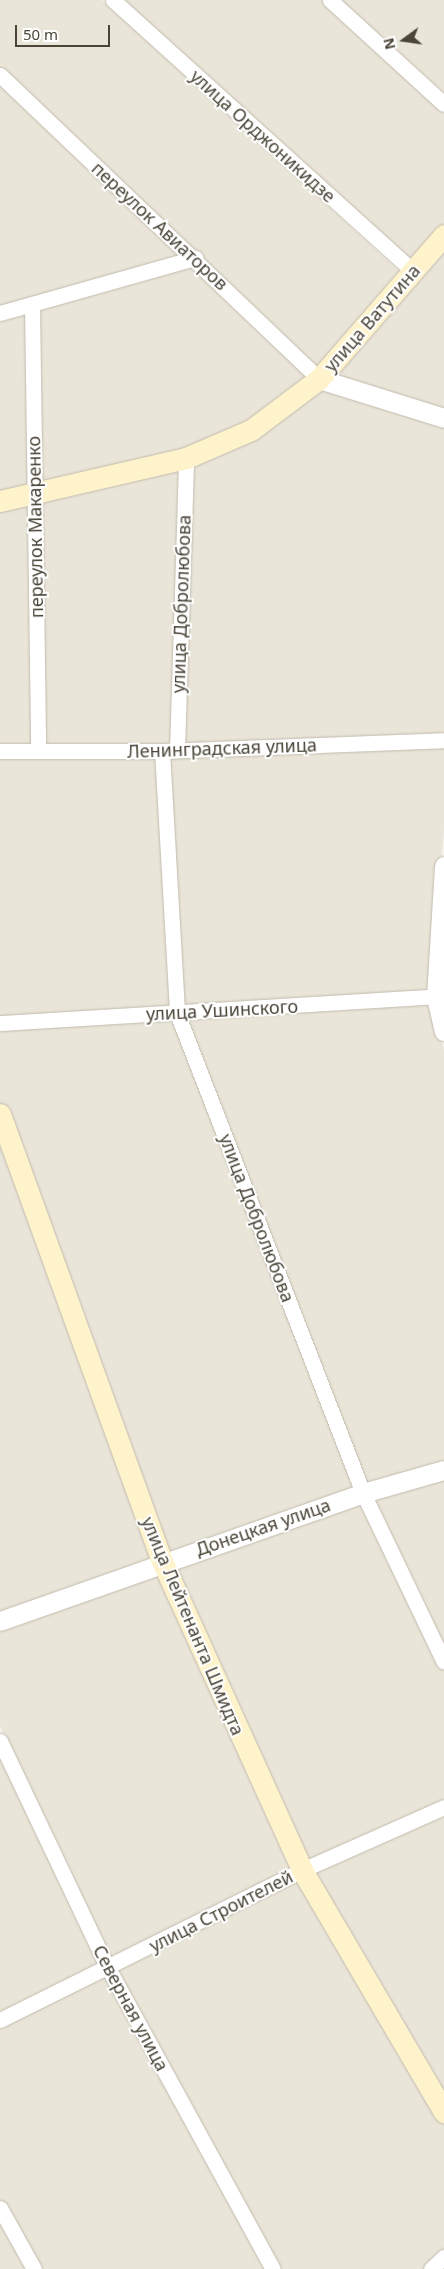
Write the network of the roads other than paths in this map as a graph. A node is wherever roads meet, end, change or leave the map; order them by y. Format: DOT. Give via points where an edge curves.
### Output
graph roads {
  1 [pos="113,0"];
  2 [pos="330,0"];
  3 [pos="0,75"];
  4 [pos="444,104"];
  5 [pos="444,235"];
  6 [pos="195,258"];
  7 [pos="413,271"];
  8 [pos="32,304"];
  9 [pos="0,312"];
  10 [pos="319,379"];
  11 [pos="444,418"];
  12 [pos="186,458"];
  13 [pos="34,493"];
  14 [pos="0,501"];
  15 [pos="444,740"];
  16 [pos="0,751"];
  17 [pos="38,751"];
  18 [pos="170,751"];
  19 [pos="444,866"];
  20 [pos="440,997"];
  21 [pos="177,1013"];
  22 [pos="0,1023"];
  23 [pos="444,1031"];
  24 [pos="0,1114"];
  25 [pos="444,1470"];
  26 [pos="363,1492"];
  27 [pos="162,1561"];
  28 [pos="0,1621"];
  29 [pos="444,1662"];
  30 [pos="0,1741"];
  31 [pos="444,1807"];
  32 [pos="302,1870"];
  33 [pos="108,1968"];
  34 [pos="0,2020"];
  35 [pos="444,2112"];
  36 [pos="0,2208"];
  37 [pos="444,2258"];
  38 [pos="34,2269"];
  39 [pos="274,2269"];
  40 [pos="431,2269"];
  1 -- 7 [label="street, улица Орджоникидзе"];
  2 -- 4 [label="street"];
  3 -- 6 [label="street, переулок Авиаторов"];
  5 -- 7 [label="main road, улица Ватутина"];
  6 -- 8 [label="street"];
  6 -- 10 [label="street, переулок Авиаторов"];
  7 -- 10 [label="main road, улица Ватутина"];
  8 -- 9 [label="street"];
  8 -- 13 [label="street, переулок Макаренко"];
  10 -- 11 [label="street"];
  10 -- 12 [label="main road, улица Ватутина" via="251,430"];
  12 -- 13 [label="main road, улица Ватутина"];
  12 -- 18 [label="street, улица Добролюбова"];
  13 -- 14 [label="main road, улица Ватутина"];
  13 -- 17 [label="street, переулок Макаренко"];
  15 -- 18 [label="street, Ленинградская улица"];
  16 -- 17 [label="street, Ленинградская улица"];
  17 -- 18 [label="street, Ленинградская улица"];
  18 -- 21 [label="street, улица Добролюбова"];
  19 -- 20 [label="street"];
  20 -- 21 [label="street, улица Ушинского"];
  20 -- 23 [label="street"];
  21 -- 22 [label="street, улица Ушинского"];
  21 -- 26 [label="street, улица Добролюбова"];
  24 -- 27 [label="main road, улица Лейтенанта Шмидта"];
  25 -- 26 [label="street, Донецкая улица"];
  26 -- 27 [label="street, Донецкая улица"];
  26 -- 29 [label="street, улица Добролюбова"];
  27 -- 28 [label="street, Донецкая улица"];
  27 -- 32 [label="main road, улица Лейтенанта Шмидта"];
  30 -- 33 [label="street, Северная улица"];
  31 -- 32 [label="street, улица Строителей"];
  32 -- 33 [label="street, улица Строителей"];
  32 -- 35 [label="main road, улица Лейтенанта Шмидта"];
  33 -- 34 [label="street, улица Строителей"];
  33 -- 39 [label="street, Северная улица"];
  36 -- 38 [label="street"];
  37 -- 40 [label="street"];
}
